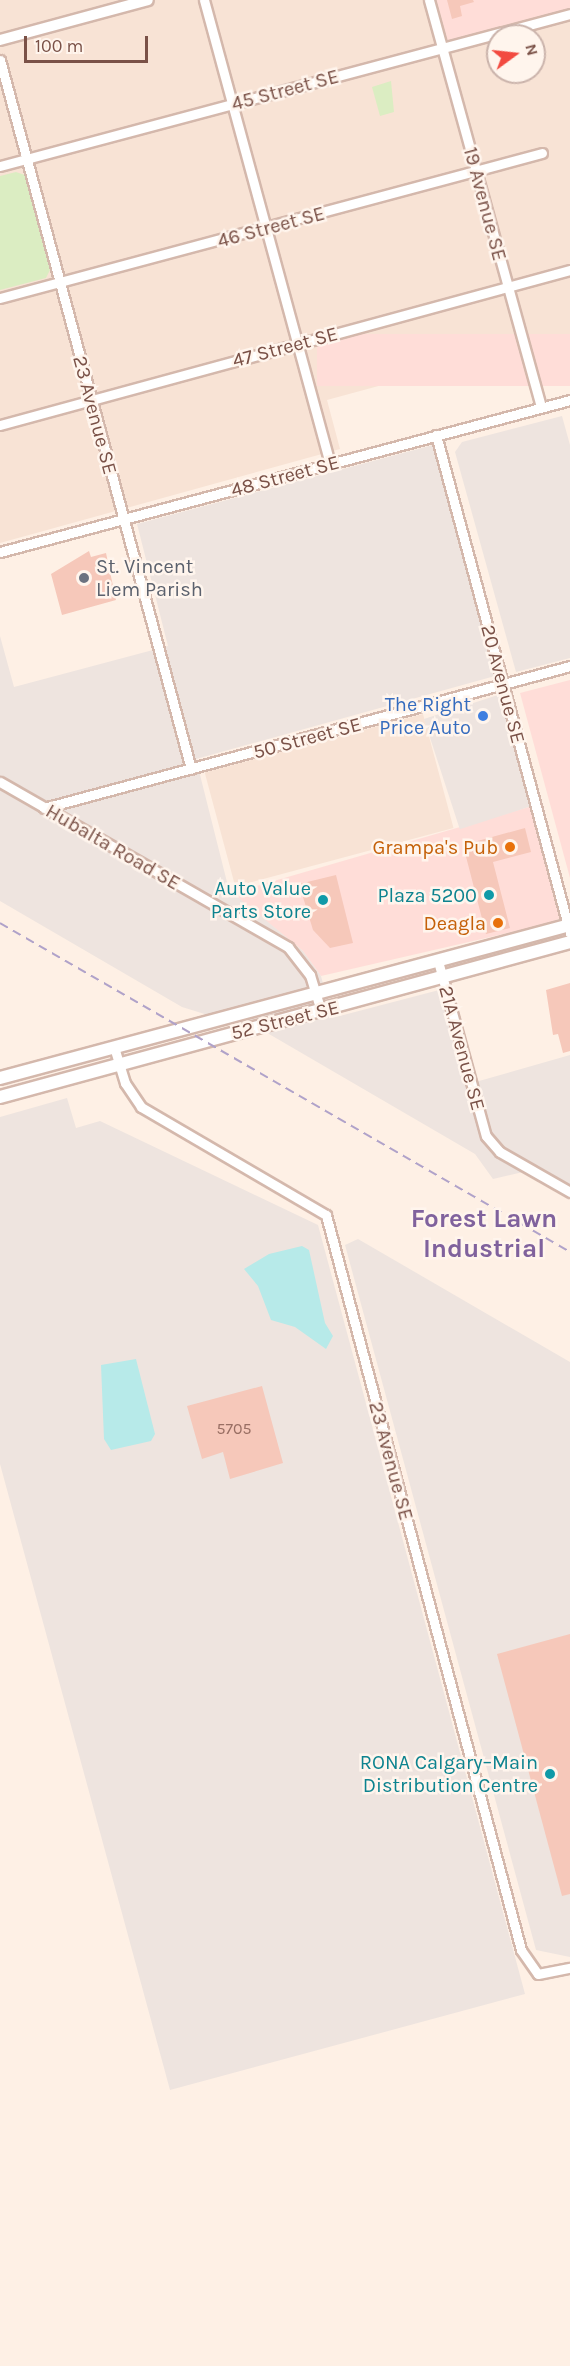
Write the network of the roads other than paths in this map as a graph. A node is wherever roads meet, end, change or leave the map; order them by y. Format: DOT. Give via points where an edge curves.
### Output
graph roads {
  1 [pos="148,0"];
  2 [pos="204,0"];
  3 [pos="429,0"];
  4 [pos="570,14"];
  5 [pos="0,40"];
  6 [pos="442,47"];
  7 [pos="0,60"];
  8 [pos="232,104"];
  9 [pos="542,153"];
  10 [pos="27,159"];
  11 [pos="0,166"];
  12 [pos="475,170"];
  13 [pos="266,229"];
  14 [pos="570,270"];
  15 [pos="60,281"];
  16 [pos="507,287"];
  17 [pos="0,298"];
  18 [pos="297,343"];
  19 [pos="570,400"];
  20 [pos="92,401"];
  21 [pos="541,408"];
  22 [pos="0,425"];
  23 [pos="436,435"];
  24 [pos="330,464"];
  25 [pos="123,519"];
  26 [pos="0,552"];
  27 [pos="570,666"];
  28 [pos="503,684"];
  29 [pos="191,769"];
  30 [pos="0,782"];
  31 [pos="44,808"];
  32 [pos="569,928"];
  33 [pos="570,942"];
  34 [pos="438,961"];
  35 [pos="444,979"];
  36 [pos="316,994"];
  37 [pos="321,1011"];
  38 [pos="114,1047"];
  39 [pos="119,1065"];
  40 [pos="0,1078"];
  41 [pos="0,1097"];
  42 [pos="570,1192"];
  43 [pos="570,1968"];
  1 -- 5 [label="street"];
  2 -- 8 [label="street"];
  3 -- 6 [label="street, 19 Avenue SE"];
  4 -- 6 [label="street, 45 Street SE"];
  6 -- 8 [label="street, 45 Street SE"];
  6 -- 12 [label="street, 19 Avenue SE"];
  7 -- 10 [label="street, 23 Avenue SE"];
  8 -- 10 [label="street, 45 Street SE"];
  8 -- 13 [label="street"];
  9 -- 12 [label="street, 46 Street SE"];
  10 -- 11 [label="street, 45 Street SE"];
  10 -- 15 [label="street, 23 Avenue SE"];
  12 -- 13 [label="street, 46 Street SE"];
  12 -- 16 [label="street, 19 Avenue SE"];
  13 -- 15 [label="street, 46 Street SE"];
  13 -- 18 [label="street"];
  14 -- 16 [label="street, 47 Street SE"];
  15 -- 17 [label="street, 46 Street SE"];
  15 -- 20 [label="street, 23 Avenue SE"];
  16 -- 18 [label="street, 47 Street SE"];
  16 -- 21 [label="street, 19 Avenue SE"];
  18 -- 20 [label="street, 47 Street SE"];
  18 -- 24 [label="street"];
  19 -- 21 [label="street, 48 Street SE"];
  20 -- 22 [label="street, 47 Street SE"];
  20 -- 25 [label="street, 23 Avenue SE"];
  21 -- 23 [label="street, 48 Street SE"];
  23 -- 24 [label="street, 48 Street SE"];
  23 -- 28 [label="street, 20 Avenue SE"];
  24 -- 25 [label="street, 48 Street SE"];
  25 -- 26 [label="street, 48 Street SE"];
  25 -- 29 [label="street, 23 Avenue SE"];
  27 -- 28 [label="street, 50 Street SE"];
  28 -- 29 [label="street, 50 Street SE"];
  28 -- 32 [label="street, 20 Avenue SE"];
  29 -- 31 [label="street, 50 Street SE"];
  30 -- 31 [label="street, Hubalta Road SE"];
  31 -- 36 [label="street, Hubalta Road SE" via="288,946 310,975"];
  32 -- 34 [label="main road, 52 Street SE"];
  33 -- 35 [label="main road, 52 Street SE"];
  34 -- 35 [label="street, 21A Avenue SE"];
  34 -- 36 [label="main road, 52 Street SE"];
  35 -- 37 [label="main road, 52 Street SE"];
  35 -- 42 [label="street, 21A Avenue SE" via="486,1136 500,1152"];
  36 -- 37 [label="street, Hubalta Road SE"];
  36 -- 38 [label="main road, 52 Street SE"];
  37 -- 39 [label="main road, 52 Street SE"];
  38 -- 39 [label="street, 23 Avenue SE"];
  38 -- 40 [label="main road, 52 Street SE"];
  39 -- 41 [label="main road, 52 Street SE"];
  39 -- 43 [label="street, 23 Avenue SE" via="141,1107 326,1215 522,1950 538,1974"];
}
